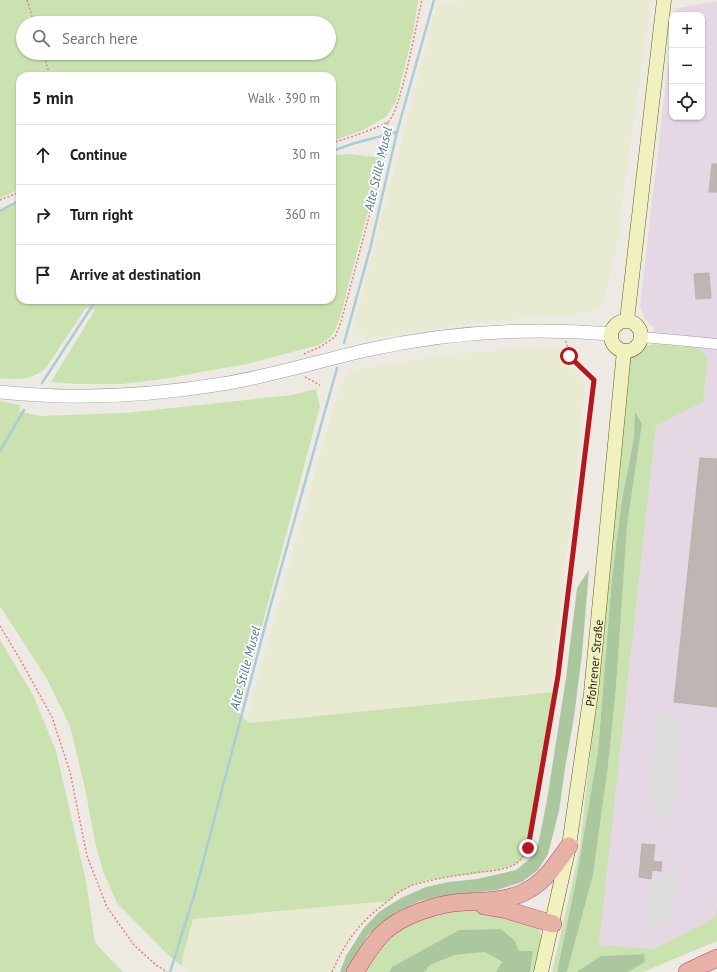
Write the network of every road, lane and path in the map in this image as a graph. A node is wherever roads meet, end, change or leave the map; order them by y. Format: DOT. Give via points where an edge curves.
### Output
graph roads {
  1 [pos="28,0"];
  2 [pos="422,0"];
  3 [pos="664,0"];
  4 [pos="32,16"];
  5 [pos="45,60"];
  6 [pos="49,72"];
  7 [pos="389,121"];
  8 [pos="336,142"];
  9 [pos="16,194"];
  10 [pos="0,200"];
  11 [pos="627,320"];
  12 [pos="567,331"];
  13 [pos="610,334"];
  14 [pos="642,338"];
  15 [pos="717,344"];
  16 [pos="320,347"];
  17 [pos="624,351"];
  18 [pos="305,377"];
  19 [pos="320,385"];
  20 [pos="0,392"];
  21 [pos="0,626"];
  22 [pos="569,846"];
  23 [pos="495,900"];
  24 [pos="462,902"];
  25 [pos="553,921"];
  26 [pos="717,958"];
  27 [pos="167,972"];
  28 [pos="332,972"];
  29 [pos="355,972"];
  30 [pos="541,972"];
  31 [pos="687,972"];
  1 -- 4 [label="path"];
  2 -- 7 [label="path" via="398,101"];
  3 -- 11 [label="main road"];
  5 -- 6 [label="path"];
  7 -- 8 [label="path"];
  7 -- 16 [label="path" via="384,128 388,149 341,322 335,337"];
  9 -- 10 [label="path"];
  11 -- 13 [label="main road" via="614,325"];
  11 -- 14 [label="main road" via="638,326"];
  12 -- 13 [label="street"];
  12 -- 20 [label="street" via="445,336 368,350 231,382 182,390 80,397"];
  12 -- 28 [label="path" via="566,345 569,356 594,380 558,676 528,848 523,858 513,865 412,885 393,897 356,930"];
  13 -- 17 [label="main road" via="616,347"];
  14 -- 15 [label="street"];
  14 -- 17 [label="main road" via="635,348"];
  17 -- 22 [label="main road, Pfohrener Straße" via="591,693"];
  18 -- 19 [label="path"];
  21 -- 27 [label="path" via="52,718 70,772 87,856 107,907 134,945"];
  22 -- 23 [label="highway" via="555,866 530,889 515,896"];
  22 -- 25 [label="main road, Pfohrener Straße"];
  23 -- 24 [label="highway"];
  23 -- 25 [label="highway" via="544,908 550,912"];
  24 -- 25 [label="highway"];
  24 -- 29 [label="highway" via="424,910 401,920 382,933"];
  25 -- 30 [label="main road, Pfohrener Straße"];
  26 -- 31 [label="highway"];
}
